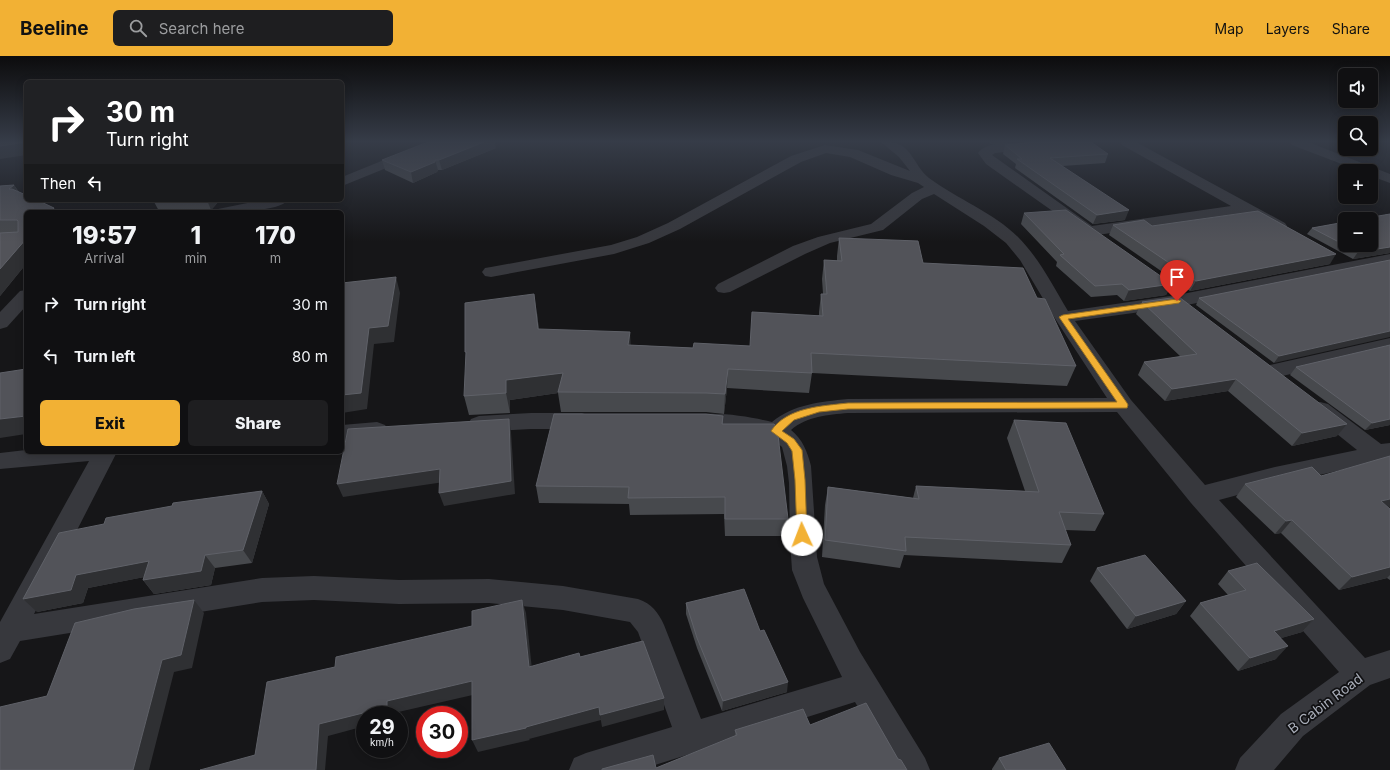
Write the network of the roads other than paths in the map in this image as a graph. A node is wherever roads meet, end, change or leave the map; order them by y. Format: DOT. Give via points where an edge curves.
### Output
graph roads {
  1 [pos="356,175"];
  2 [pos="766,175"];
  3 [pos="905,175"];
  4 [pos="922,175"];
  5 [pos="1011,175"];
  6 [pos="1188,175"];
  7 [pos="344,181"];
  8 [pos="929,184"];
  9 [pos="273,202"];
  10 [pos="1246,208"];
  11 [pos="233,210"];
  12 [pos="1091,231"];
  13 [pos="1292,234"];
  14 [pos="1110,245"];
  15 [pos="1332,256"];
  16 [pos="1390,259"];
  17 [pos="1351,267"];
  18 [pos="491,272"];
  19 [pos="724,288"];
  20 [pos="24,297"];
  21 [pos="1063,317"];
  22 [pos="0,323"];
  23 [pos="1390,344"];
  24 [pos="1123,405"];
  25 [pos="602,421"];
  26 [pos="674,422"];
  27 [pos="460,425"];
  28 [pos="399,429"];
  29 [pos="776,431"];
  30 [pos="344,433"];
  31 [pos="1384,452"];
  32 [pos="72,454"];
  33 [pos="104,454"];
  34 [pos="0,461"];
  35 [pos="1200,496"];
  36 [pos="5,640"];
  37 [pos="1390,664"];
  38 [pos="1360,674"];
  39 [pos="863,685"];
  40 [pos="692,737"];
  41 [pos="586,770"];
  42 [pos="913,770"];
  43 [pos="1252,770"];
  1 -- 7 [label="street"];
  2 -- 18 [label="street" via="674,226 643,240 614,249"];
  3 -- 8 [label="street"];
  4 -- 8 [label="street"];
  5 -- 12 [label="street"];
  6 -- 10 [label="street"];
  8 -- 19 [label="street" via="877,228 824,240"];
  8 -- 21 [label="street" via="1012,240 1027,258"];
  9 -- 11 [label="street"];
  10 -- 12 [label="street"];
  10 -- 13 [label="street"];
  12 -- 14 [label="street"];
  15 -- 17 [label="street"];
  16 -- 17 [label="street"];
  17 -- 21 [label="street" via="1181,300"];
  20 -- 22 [label="street"];
  21 -- 24 [label="street"];
  23 -- 31 [label="street" via="1264,367"];
  24 -- 29 [label="street" via="848,406 818,409 791,418"];
  24 -- 35 [label="street"];
  25 -- 27 [label="street"];
  26 -- 29 [label="street" via="755,426"];
  28 -- 30 [label="street"];
  29 -- 39 [label="street" via="791,441 797,450 802,548 812,589"];
  31 -- 35 [label="street" via="1275,476"];
  32 -- 34 [label="street"];
  33 -- 36 [label="street"];
  35 -- 38 [label="street"];
  36 -- 40 [label="street" via="262,590 314,588 399,592 489,591 564,598 638,611 650,625"];
  37 -- 38 [label="street, B Cabin Road"];
  38 -- 43 [label="street, B Cabin Road" via="1292,725"];
  39 -- 40 [label="street"];
  39 -- 42 [label="street"];
  40 -- 41 [label="street"];
}
